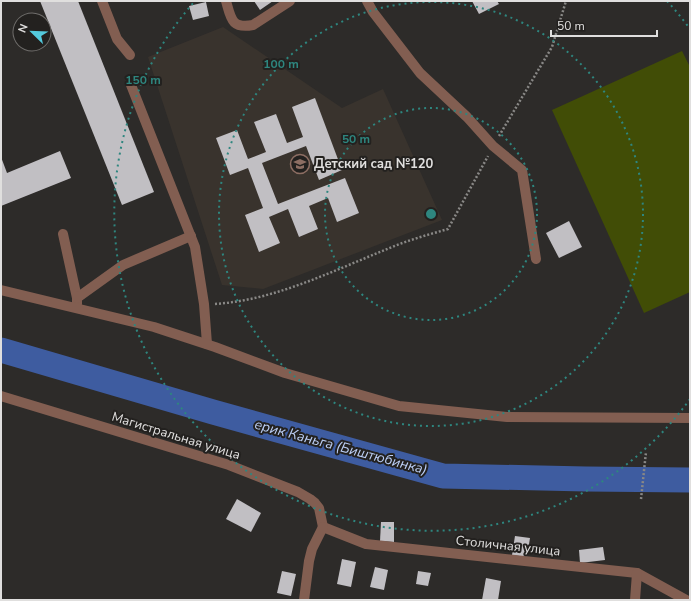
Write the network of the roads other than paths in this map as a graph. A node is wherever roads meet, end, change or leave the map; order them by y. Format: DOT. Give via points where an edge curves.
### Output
graph roads {
  1 [pos="102,1"];
  2 [pos="226,1"];
  3 [pos="290,1"];
  4 [pos="367,1"];
  5 [pos="130,55"];
  6 [pos="131,85"];
  7 [pos="63,234"];
  8 [pos="191,236"];
  9 [pos="536,259"];
  10 [pos="1,290"];
  11 [pos="77,303"];
  12 [pos="207,344"];
  13 [pos="1,396"];
  14 [pos="690,418"];
  15 [pos="323,527"];
  16 [pos="637,573"];
  17 [pos="304,600"];
  18 [pos="635,600"];
  19 [pos="686,600"];
  1 -- 5 [label="street" via="117,40"];
  2 -- 3 [label="street" via="232,20 241,26 247,26 253,25"];
  4 -- 9 [label="street" via="420,74 467,117 493,146 522,170"];
  6 -- 8 [label="street"];
  7 -- 11 [label="street"];
  8 -- 11 [label="street" via="123,265"];
  8 -- 12 [label="street" via="204,304"];
  10 -- 11 [label="street"];
  11 -- 12 [label="street"];
  12 -- 14 [label="street" via="285,373 399,406 507,417"];
  13 -- 15 [label="street, Магистральная улица" via="229,465 298,492 319,508"];
  15 -- 16 [label="street, Столичная улица" via="366,544"];
  15 -- 17 [label="street" via="312,549"];
  16 -- 18 [label="street"];
  16 -- 19 [label="street, Столичная улица"];
}
